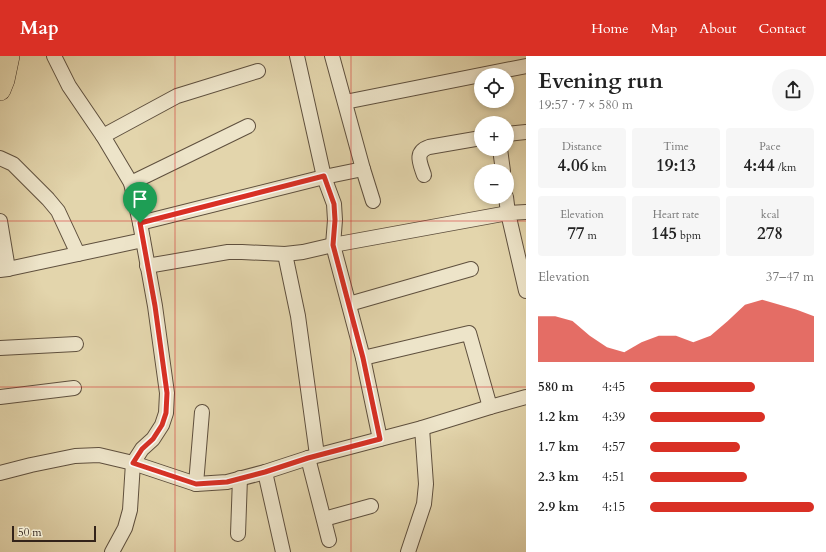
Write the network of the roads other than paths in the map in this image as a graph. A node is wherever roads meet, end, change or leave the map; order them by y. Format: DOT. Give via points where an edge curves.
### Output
graph roads {
  1 [pos="10,56"];
  2 [pos="54,56"];
  3 [pos="297,56"];
  4 [pos="332,56"];
  5 [pos="526,66"];
  6 [pos="258,71"];
  7 [pos="0,90"];
  8 [pos="345,102"];
  9 [pos="248,126"];
  10 [pos="526,132"];
  11 [pos="514,133"];
  12 [pos="103,136"];
  13 [pos="474,139"];
  14 [pos="0,158"];
  15 [pos="363,169"];
  16 [pos="424,175"];
  17 [pos="324,176"];
  18 [pos="131,183"];
  19 [pos="373,201"];
  20 [pos="507,204"];
  21 [pos="526,212"];
  22 [pos="508,213"];
  23 [pos="0,221"];
  24 [pos="140,223"];
  25 [pos="143,240"];
  26 [pos="333,245"];
  27 [pos="78,254"];
  28 [pos="285,254"];
  29 [pos="147,266"];
  30 [pos="471,269"];
  31 [pos="4,270"];
  32 [pos="526,291"];
  33 [pos="349,304"];
  34 [pos="76,344"];
  35 [pos="0,348"];
  36 [pos="363,358"];
  37 [pos="74,388"];
  38 [pos="0,397"];
  39 [pos="526,397"];
  40 [pos="490,407"];
  41 [pos="202,412"];
  42 [pos="422,428"];
  43 [pos="380,439"];
  44 [pos="313,457"];
  45 [pos="133,463"];
  46 [pos="265,472"];
  47 [pos="0,473"];
  48 [pos="240,478"];
  49 [pos="196,484"];
  50 [pos="372,506"];
  51 [pos="324,519"];
  52 [pos="238,534"];
  53 [pos="329,540"];
  54 [pos="112,552"];
  55 [pos="283,552"];
  56 [pos="408,552"];
  1 -- 7 [label="highway"];
  2 -- 12 [label="street" via="68,86"];
  3 -- 17 [label="street"];
  4 -- 8 [label="street"];
  5 -- 8 [label="street"];
  6 -- 12 [label="street" via="178,96"];
  8 -- 15 [label="street"];
  9 -- 18 [label="street"];
  10 -- 11 [label="street"];
  12 -- 18 [label="street"];
  13 -- 16 [label="street" via="429,147 421,151 419,158"];
  14 -- 27 [label="street" via="13,164 58,211"];
  15 -- 17 [label="street"];
  15 -- 19 [label="street"];
  17 -- 24 [label="street"];
  17 -- 26 [label="street" via="334,204"];
  18 -- 24 [label="street"];
  20 -- 22 [label="street"];
  21 -- 22 [label="street"];
  22 -- 26 [label="street"];
  22 -- 32 [label="street"];
  23 -- 31 [label="street"];
  24 -- 25 [label="street"];
  25 -- 27 [label="street"];
  25 -- 29 [label="street"];
  26 -- 28 [label="street"];
  26 -- 33 [label="street"];
  27 -- 31 [label="street"];
  28 -- 29 [label="street" via="228,252"];
  28 -- 44 [label="street" via="298,316"];
  29 -- 45 [label="street" via="167,393 166,413 153,439 142,449"];
  30 -- 33 [label="street"];
  33 -- 36 [label="street"];
  34 -- 35 [label="street"];
  36 -- 40 [label="street" via="470,333"];
  36 -- 43 [label="street"];
  37 -- 38 [label="street"];
  39 -- 40 [label="street"];
  40 -- 42 [label="street"];
  41 -- 49 [label="street"];
  42 -- 43 [label="street"];
  42 -- 56 [label="street" via="426,484 424,504"];
  43 -- 44 [label="street"];
  44 -- 46 [label="street"];
  44 -- 51 [label="street"];
  45 -- 47 [label="street" via="99,455 75,456"];
  45 -- 49 [label="street"];
  45 -- 54 [label="street" via="130,510 125,528"];
  46 -- 48 [label="street"];
  46 -- 55 [label="street"];
  48 -- 49 [label="street" via="227,482"];
  48 -- 52 [label="street"];
  50 -- 51 [label="street"];
  51 -- 53 [label="street"];
}
